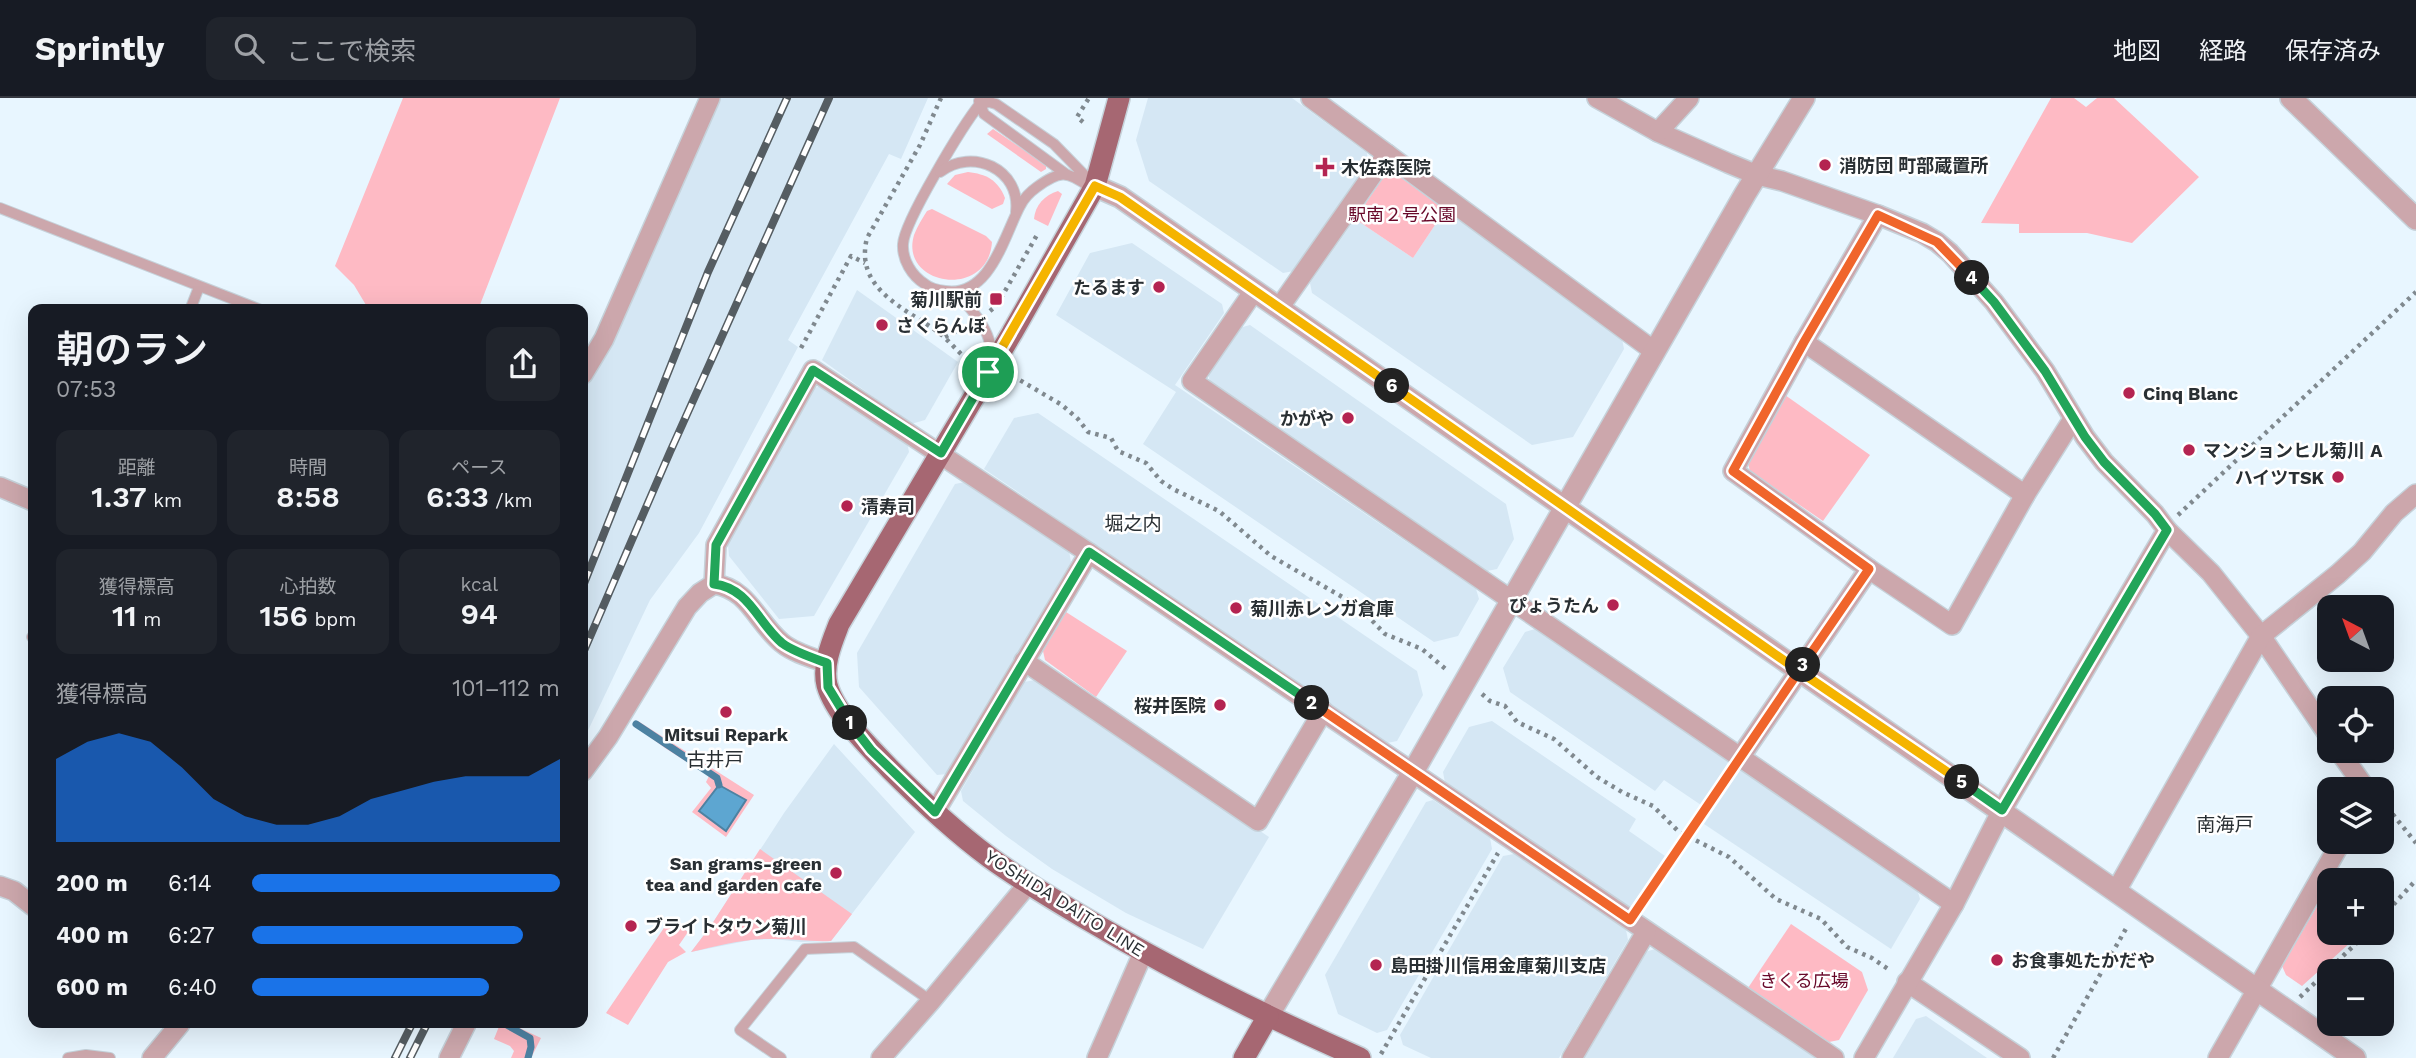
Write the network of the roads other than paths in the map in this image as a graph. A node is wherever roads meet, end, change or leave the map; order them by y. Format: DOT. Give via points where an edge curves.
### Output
graph roads {
  1 [pos="710,98"];
  2 [pos="1001,98"];
  3 [pos="1119,98"];
  4 [pos="1311,98"];
  5 [pos="1597,98"];
  6 [pos="1689,98"];
  7 [pos="1804,98"];
  8 [pos="2291,98"];
  9 [pos="979,101"];
  10 [pos="1012,114"];
  11 [pos="1658,132"];
  12 [pos="1387,154"];
  13 [pos="1066,174"];
  14 [pos="1757,175"];
  15 [pos="936,176"];
  16 [pos="1095,186"];
  17 [pos="0,208"];
  18 [pos="1878,215"];
  19 [pos="1015,216"];
  20 [pos="2416,219"];
  21 [pos="199,287"];
  22 [pos="1254,291"];
  23 [pos="956,293"];
  24 [pos="192,304"];
  25 [pos="245,304"];
  26 [pos="1279,307"];
  27 [pos="1804,342"];
  28 [pos="1654,351"];
  29 [pos="588,366"];
  30 [pos="980,368"];
  31 [pos="2073,419"];
  32 [pos="941,453"];
  33 [pos="0,487"];
  34 [pos="2416,494"];
  35 [pos="2025,495"];
  36 [pos="28,499"];
  37 [pos="1565,506"];
  38 [pos="2166,529"];
  39 [pos="1089,552"];
  40 [pos="1869,569"];
  41 [pos="714,584"];
  42 [pos="1511,599"];
  43 [pos="2261,636"];
  44 [pos="1024,661"];
  45 [pos="827,663"];
  46 [pos="1799,671"];
  47 [pos="1323,711"];
  48 [pos="2317,718"];
  49 [pos="1741,756"];
  50 [pos="588,764"];
  51 [pos="1413,772"];
  52 [pos="2002,810"];
  53 [pos="935,812"];
  54 [pos="2334,854"];
  55 [pos="1028,884"];
  56 [pos="0,886"];
  57 [pos="2116,891"];
  58 [pos="28,902"];
  59 [pos="1954,904"];
  60 [pos="1638,926"];
  61 [pos="1143,953"];
  62 [pos="1907,982"];
  63 [pos="2258,989"];
  64 [pos="931,1001"];
  65 [pos="1268,1016"];
  66 [pos="177,1028"];
  67 [pos="464,1028"];
  68 [pos="68,1058"];
  69 [pos="110,1058"];
  70 [pos="152,1058"];
  71 [pos="449,1058"];
  72 [pos="781,1058"];
  73 [pos="881,1058"];
  74 [pos="1097,1058"];
  75 [pos="1244,1058"];
  76 [pos="1360,1058"];
  77 [pos="1572,1058"];
  78 [pos="1834,1058"];
  79 [pos="1864,1058"];
  80 [pos="2020,1058"];
  81 [pos="2218,1058"];
  82 [pos="2355,1058"];
  1 -- 29 [label="street"];
  2 -- 10 [label="lane"];
  3 -- 16 [label="main road, YOSHIDA DAITO LINE"];
  4 -- 12 [label="street"];
  5 -- 11 [label="street"];
  6 -- 11 [label="street"];
  7 -- 14 [label="street"];
  8 -- 20 [label="street"];
  9 -- 10 [label="lane"];
  9 -- 13 [label="lane" via="984,114"];
  9 -- 15 [label="lane"];
  10 -- 16 [label="lane" via="1054,144"];
  11 -- 14 [label="street"];
  12 -- 26 [label="street"];
  12 -- 28 [label="street"];
  13 -- 16 [label="lane" via="1088,187"];
  13 -- 19 [label="lane" via="1055,175 1028,194"];
  14 -- 18 [label="street"];
  14 -- 28 [label="street"];
  15 -- 19 [label="lane" via="958,162 992,166 1015,191"];
  15 -- 23 [label="lane" via="911,219 903,253 909,268 927,286"];
  16 -- 22 [label="street" via="1120,197"];
  16 -- 30 [label="main road, YOSHIDA DAITO LINE"];
  17 -- 21 [label="lane"];
  18 -- 27 [label="street"];
  18 -- 31 [label="street" via="1922,233 1950,253 2045,371"];
  19 -- 23 [label="lane" via="987,272"];
  21 -- 24 [label="lane"];
  21 -- 25 [label="lane"];
  22 -- 26 [label="street"];
  22 -- 42 [label="street" via="1192,381"];
  23 -- 30 [label="lane" via="974,312 988,339 992,355"];
  26 -- 37 [label="street"];
  27 -- 35 [label="street"];
  27 -- 40 [label="street" via="1733,471"];
  28 -- 37 [label="street"];
  30 -- 32 [label="main road, YOSHIDA DAITO LINE"];
  31 -- 35 [label="street"];
  31 -- 38 [label="street" via="2104,462"];
  32 -- 39 [label="street"];
  32 -- 41 [label="street" via="813,370 716,545"];
  32 -- 45 [label="main road, YOSHIDA DAITO LINE" via="839,624"];
  33 -- 36 [label="street"];
  34 -- 43 [label="street" via="2338,575"];
  35 -- 40 [label="street" via="1952,625"];
  37 -- 42 [label="street"];
  37 -- 46 [label="street"];
  38 -- 43 [label="street" via="2211,573"];
  38 -- 52 [label="street"];
  39 -- 44 [label="street"];
  39 -- 47 [label="street"];
  40 -- 46 [label="street"];
  41 -- 45 [label="street" via="741,595 782,643"];
  41 -- 50 [label="street" via="687,607"];
  42 -- 49 [label="street"];
  42 -- 51 [label="street"];
  43 -- 48 [label="street"];
  43 -- 57 [label="street"];
  44 -- 47 [label="street" via="1258,821"];
  44 -- 53 [label="street"];
  45 -- 53 [label="main road, YOSHIDA DAITO LINE" via="828,687 854,729"];
  46 -- 49 [label="street"];
  46 -- 52 [label="street"];
  47 -- 51 [label="street"];
  49 -- 59 [label="street"];
  51 -- 60 [label="street"];
  51 -- 65 [label="street"];
  52 -- 57 [label="street"];
  52 -- 59 [label="street"];
  53 -- 55 [label="main road, YOSHIDA DAITO LINE"];
  54 -- 63 [label="street"];
  55 -- 61 [label="main road, YOSHIDA DAITO LINE"];
  55 -- 64 [label="street"];
  56 -- 58 [label="street"];
  57 -- 63 [label="street"];
  59 -- 62 [label="street"];
  60 -- 77 [label="street"];
  60 -- 78 [label="street"];
  61 -- 65 [label="main road, YOSHIDA DAITO LINE"];
  61 -- 74 [label="street"];
  62 -- 79 [label="street"];
  62 -- 80 [label="street"];
  63 -- 81 [label="street"];
  63 -- 82 [label="street"];
  64 -- 72 [label="lane" via="854,947 804,949 740,1030"];
  64 -- 73 [label="street"];
  65 -- 75 [label="main road"];
  65 -- 76 [label="main road, YOSHIDA DAITO LINE"];
  66 -- 70 [label="street"];
  67 -- 71 [label="street"];
  68 -- 69 [label="lane"];
}
